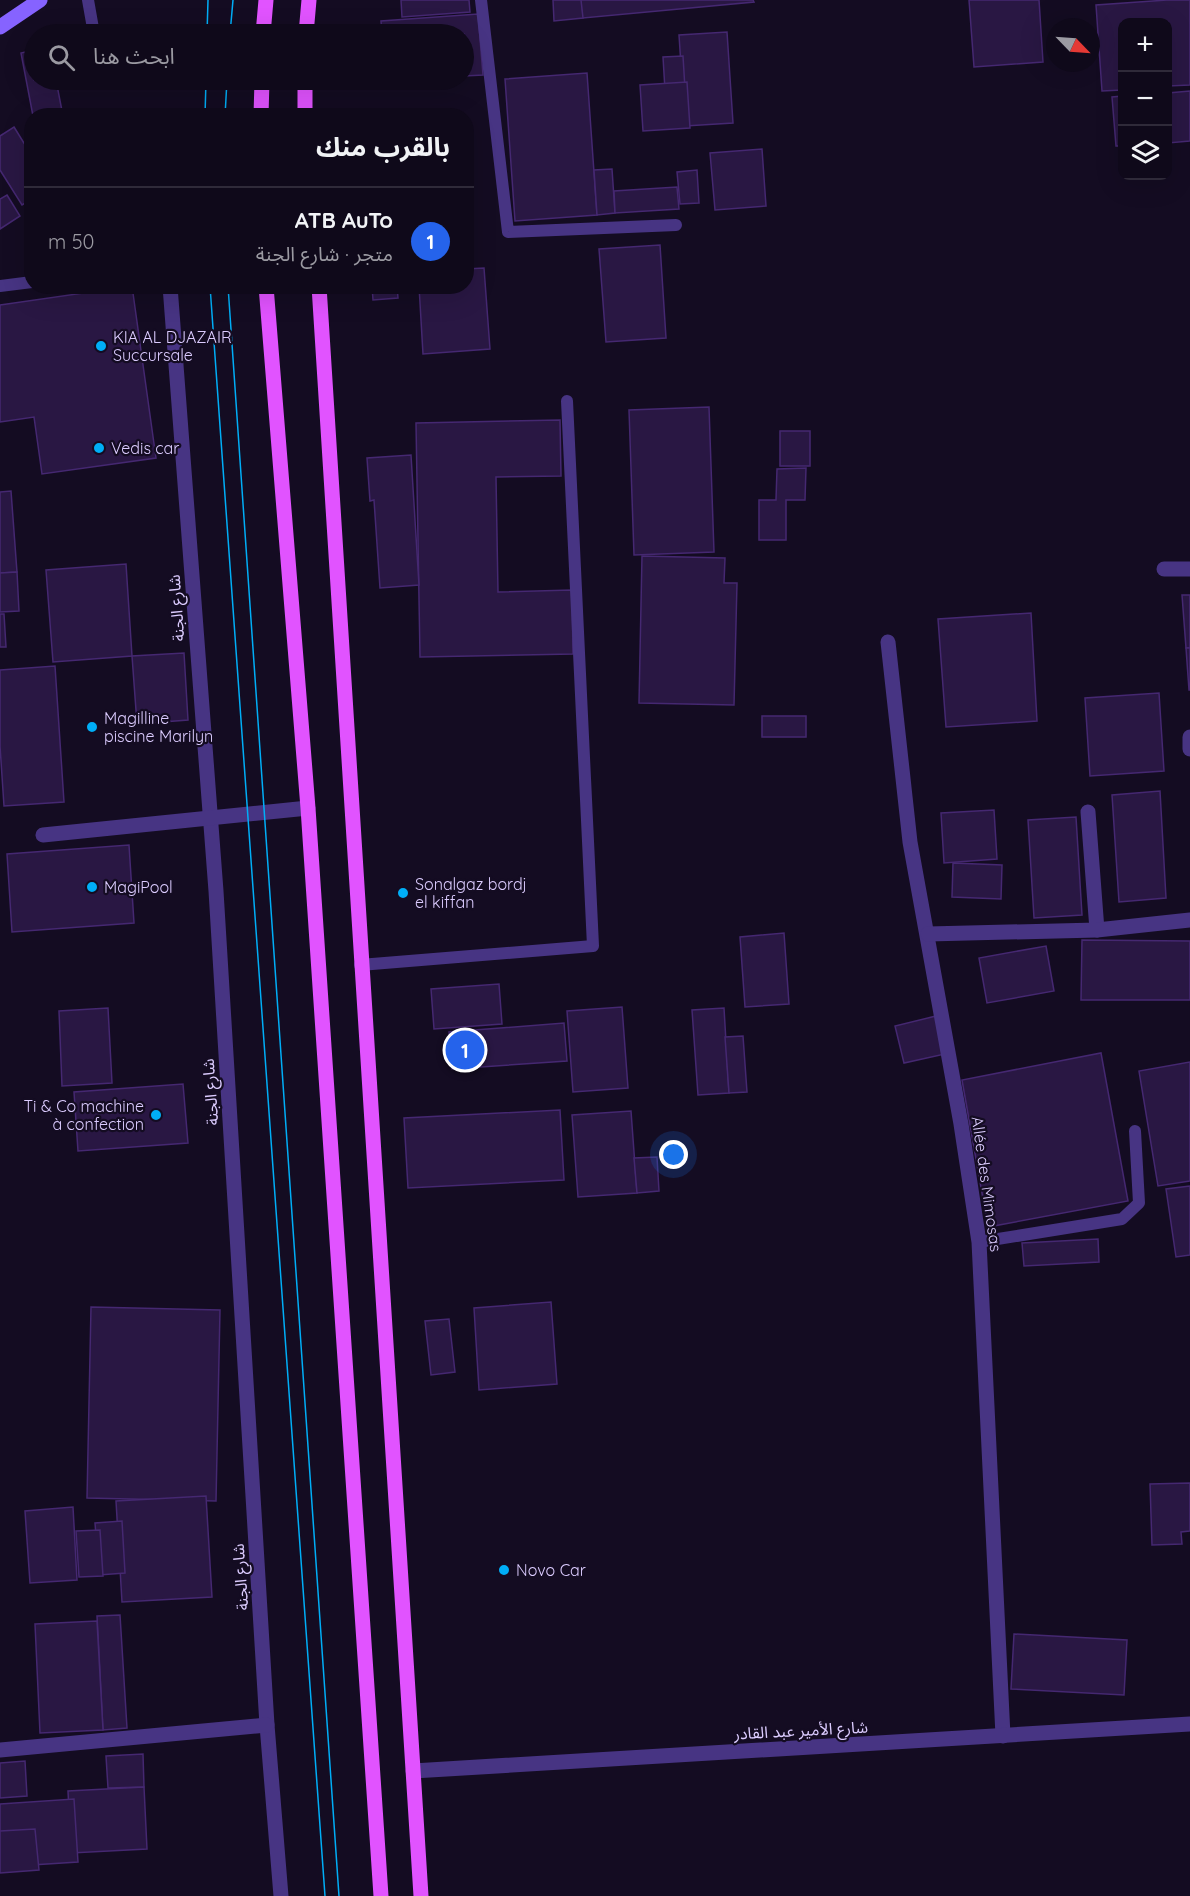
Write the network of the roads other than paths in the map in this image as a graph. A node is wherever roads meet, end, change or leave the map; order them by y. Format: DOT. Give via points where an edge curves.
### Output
graph roads {
  1 [pos="40,0"];
  2 [pos="88,0"];
  3 [pos="266,0"];
  4 [pos="309,0"];
  5 [pos="481,0"];
  6 [pos="92,24"];
  7 [pos="264,24"];
  8 [pos="307,24"];
  9 [pos="0,27"];
  10 [pos="262,90"];
  11 [pos="305,90"];
  12 [pos="261,108"];
  13 [pos="305,108"];
  14 [pos="676,225"];
  15 [pos="24,283"];
  16 [pos="0,286"];
  17 [pos="171,294"];
  18 [pos="267,294"];
  19 [pos="319,294"];
  20 [pos="567,401"];
  21 [pos="1164,569"];
  22 [pos="1190,569"];
  23 [pos="888,642"];
  24 [pos="1190,737"];
  25 [pos="1190,749"];
  26 [pos="308,808"];
  27 [pos="1088,812"];
  28 [pos="209,817"];
  29 [pos="43,835"];
  30 [pos="1190,921"];
  31 [pos="1097,930"];
  32 [pos="928,934"];
  33 [pos="360,965"];
  34 [pos="1135,1131"];
  35 [pos="979,1242"];
  36 [pos="1190,1724"];
  37 [pos="267,1725"];
  38 [pos="1003,1736"];
  39 [pos="0,1750"];
  40 [pos="413,1771"];
  41 [pos="281,1896"];
  42 [pos="381,1896"];
  43 [pos="422,1896"];
  1 -- 9 [label="main road"];
  2 -- 6 [label="lane"];
  3 -- 7 [label="main road"];
  4 -- 8 [label="main road"];
  5 -- 14 [label="lane" via="508,232"];
  10 -- 12 [label="main road"];
  11 -- 13 [label="main road"];
  15 -- 16 [label="lane"];
  17 -- 28 [label="street, شارع الجنة"];
  18 -- 26 [label="main road"];
  19 -- 33 [label="main road"];
  20 -- 33 [label="lane" via="593,946"];
  21 -- 22 [label="street"];
  23 -- 32 [label="street, Allée des Mimosas" via="910,842"];
  24 -- 25 [label="street"];
  26 -- 28 [label="street"];
  26 -- 42 [label="main road"];
  27 -- 31 [label="street"];
  28 -- 29 [label="street"];
  28 -- 37 [label="street, شارع الجنة"];
  30 -- 31 [label="street"];
  31 -- 32 [label="street"];
  32 -- 35 [label="street, Allée des Mimosas"];
  33 -- 40 [label="main road"];
  34 -- 35 [label="lane" via="1138,1203 1122,1219"];
  35 -- 38 [label="street, Allée des Mimosas"];
  36 -- 38 [label="street, شارع الأمير عبد القادر"];
  37 -- 39 [label="street"];
  37 -- 41 [label="street, شارع الجنة"];
  38 -- 40 [label="street, شارع الأمير عبد القادر"];
  40 -- 43 [label="main road"];
}
